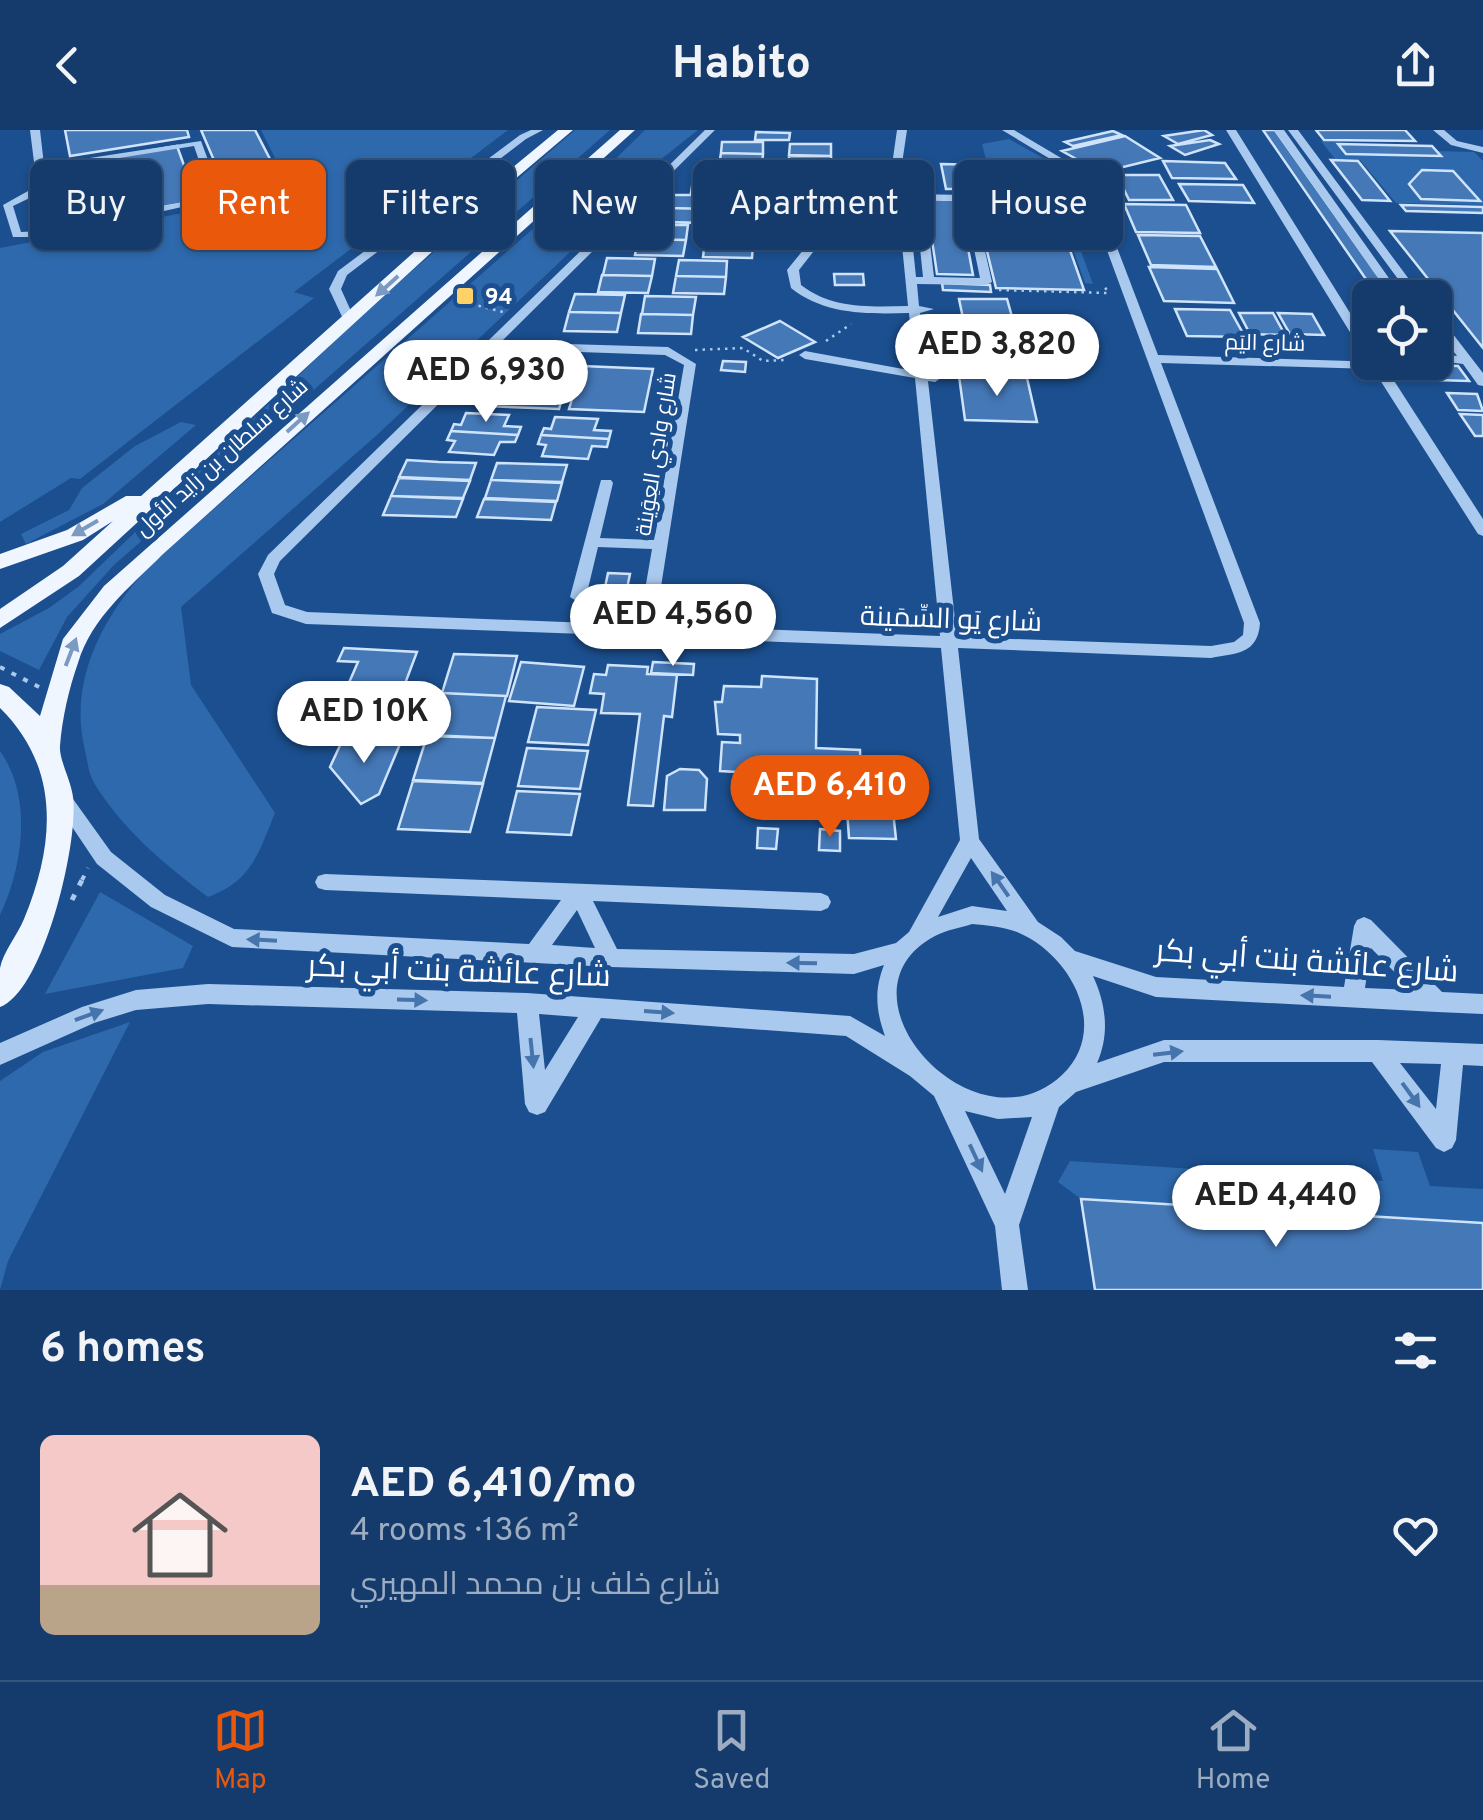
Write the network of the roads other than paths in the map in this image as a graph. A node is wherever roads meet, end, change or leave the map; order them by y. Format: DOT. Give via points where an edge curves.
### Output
graph roads {
  1 [pos="35,130"];
  2 [pos="538,130"];
  3 [pos="566,130"];
  4 [pos="628,130"];
  5 [pos="710,130"];
  6 [pos="902,130"];
  7 [pos="1007,130"];
  8 [pos="1231,130"];
  9 [pos="1278,130"];
  10 [pos="1292,130"];
  11 [pos="1438,130"];
  12 [pos="1483,150"];
  13 [pos="39,160"];
  14 [pos="91,160"];
  15 [pos="593,160"];
  16 [pos="898,160"];
  17 [pos="673,166"];
  18 [pos="30,193"];
  19 [pos="934,197"];
  20 [pos="162,211"];
  21 [pos="535,211"];
  22 [pos="30,233"];
  23 [pos="588,250"];
  24 [pos="809,250"];
  25 [pos="908,250"];
  26 [pos="925,250"];
  27 [pos="911,280"];
  28 [pos="928,280"];
  29 [pos="1385,280"];
  30 [pos="1404,280"];
  31 [pos="921,308"];
  32 [pos="349,320"];
  33 [pos="1352,325"];
  34 [pos="1452,342"];
  35 [pos="492,344"];
  36 [pos="805,355"];
  37 [pos="1154,359"];
  38 [pos="1452,359"];
  39 [pos="1352,361"];
  40 [pos="1466,361"];
  41 [pos="928,378"];
  42 [pos="1386,380"];
  43 [pos="1483,382"];
  44 [pos="606,482"];
  45 [pos="165,486"];
  46 [pos="347,486"];
  47 [pos="363,492"];
  48 [pos="1483,531"];
  49 [pos="592,542"];
  50 [pos="660,545"];
  51 [pos="0,562"];
  52 [pos="578,597"];
  53 [pos="0,620"];
  54 [pos="646,632"];
  55 [pos="949,644"];
  56 [pos="0,692"];
  57 [pos="47,746"];
  58 [pos="61,797"];
  59 [pos="970,841"];
  60 [pos="325,882"];
  61 [pos="578,892"];
  62 [pos="821,902"];
  63 [pos="1030,928"];
  64 [pos="919,930"];
  65 [pos="898,952"];
  66 [pos="534,954"];
  67 [pos="611,958"];
  68 [pos="1070,959"];
  69 [pos="0,993"];
  70 [pos="1353,998"];
  71 [pos="1436,1002"];
  72 [pos="527,1003"];
  73 [pos="1483,1004"];
  74 [pos="596,1007"];
  75 [pos="1378,1050"];
  76 [pos="0,1054"];
  77 [pos="1453,1054"];
  78 [pos="1483,1055"];
  79 [pos="914,1067"];
  80 [pos="1076,1082"];
  81 [pos="944,1092"];
  82 [pos="1050,1100"];
  83 [pos="1008,1225"];
  84 [pos="1014,1290"];
  1 -- 13 [label="street"];
  2 -- 32 [label="street" via="339,277 335,289"];
  3 -- 32 [label="main road, شارع سلطان بن زايد الأول, one-way"];
  4 -- 15 [label="main road, شارع سلطان بن زايد الأول"];
  5 -- 17 [label="street, شارع يَو السِّمَينة"];
  6 -- 16 [label="street"];
  7 -- 37 [label="street, شارع يَو السِّمَينة" via="1088,184"];
  8 -- 33 [label="street"];
  9 -- 29 [label="street"];
  10 -- 30 [label="street"];
  11 -- 12 [label="street" via="1454,143"];
  14 -- 20 [label="street" via="198,143 218,196"];
  18 -- 22 [label="street" via="7,208 14,233"];
  19 -- 28 [label="street" via="968,198 986,282"];
  57 -- 21 [label="main road, شارع سلطان بن زايد الأول, one-way" via="76,636 102,604 154,550"];
  23 -- 35 [label="street, شارع يَو السِّمَينة"];
  24 -- 31 [label="street" via="793,270 795,286 814,300"];
  25 -- 27 [label="street"];
  26 -- 28 [label="street"];
  27 -- 28 [label="street"];
  27 -- 31 [label="street"];
  31 -- 41 [label="street"];
  32 -- 45 [label="main road, شارع سلطان بن زايد الأول"];
  34 -- 40 [label="street"];
  35 -- 46 [label="street, شارع يَو السِّمَينة"];
  35 -- 50 [label="street, شارع وادِي العِوَينة" via="668,351 690,364"];
  36 -- 41 [label="street"];
  37 -- 39 [label="street, شارع اليَم"];
  37 -- 55 [label="street, شارع يَو السِّمَينة" via="1252,623 1251,637 1239,648 1211,652"];
  38 -- 40 [label="street"];
  40 -- 43 [label="street"];
  41 -- 55 [label="street"];
  42 -- 48 [label="street"];
  44 -- 49 [label="street"];
  45 -- 51 [label="main road, one-way" via="76,534"];
  45 -- 53 [label="main road, شارع سلطان بن زايد الأول" via="49,590"];
  46 -- 47 [label="street"];
  46 -- 54 [label="street, شارع يَو السِّمَينة" via="273,559 266,574 278,609 306,618"];
  49 -- 50 [label="street"];
  49 -- 52 [label="street"];
  50 -- 54 [label="street, شارع وادِي العِوَينة"];
  54 -- 55 [label="street, شارع يَو السِّمَينة"];
  55 -- 59 [label="street"];
  56 -- 57 [label="main road"];
  57 -- 58 [label="main road"];
  66 -- 58 [label="street, شارع عائشة بنت أبي بكر, one-way" via="232,938 158,901 104,858"];
  58 -- 69 [label="main road" via="54,878"];
  63 -- 59 [label="street, one-way"];
  59 -- 64 [label="street"];
  60 -- 61 [label="street"];
  61 -- 62 [label="street"];
  61 -- 66 [label="street"];
  61 -- 67 [label="street"];
  63 -- 64 [label="street" via="972,914"];
  63 -- 68 [label="street"];
  64 -- 65 [label="street"];
  65 -- 67 [label="street, شارع عائشة بنت أبي بكر, one-way" via="854,964"];
  65 -- 79 [label="street" via="886,978 885,1008 894,1038"];
  66 -- 67 [label="street, شارع عائشة بنت أبي بكر"];
  70 -- 68 [label="street, شارع عائشة بنت أبي بكر, one-way" via="1156,987"];
  68 -- 80 [label="street" via="1088,989 1096,1022 1092,1054"];
  70 -- 71 [label="street, شارع عائشة بنت أبي بكر"];
  70 -- 71 [label="street" via="1364,926"];
  71 -- 73 [label="street, شارع عائشة بنت أبي بكر"];
  72 -- 74 [label="street, شارع عائشة بنت أبي بكر"];
  72 -- 74 [label="street, one-way" via="537,1104"];
  76 -- 72 [label="street, شارع عائشة بنت أبي بكر, one-way" via="136,1000 208,994"];
  74 -- 79 [label="street, شارع عائشة بنت أبي بكر, one-way" via="850,1026"];
  75 -- 77 [label="street"];
  75 -- 77 [label="street, one-way" via="1444,1140"];
  80 -- 75 [label="street, one-way" via="1164,1051"];
  77 -- 78 [label="street"];
  79 -- 81 [label="street"];
  80 -- 82 [label="street"];
  81 -- 82 [label="street" via="980,1106 1016,1109"];
  81 -- 83 [label="street, one-way"];
  82 -- 83 [label="street"];
  83 -- 84 [label="street"];
}
